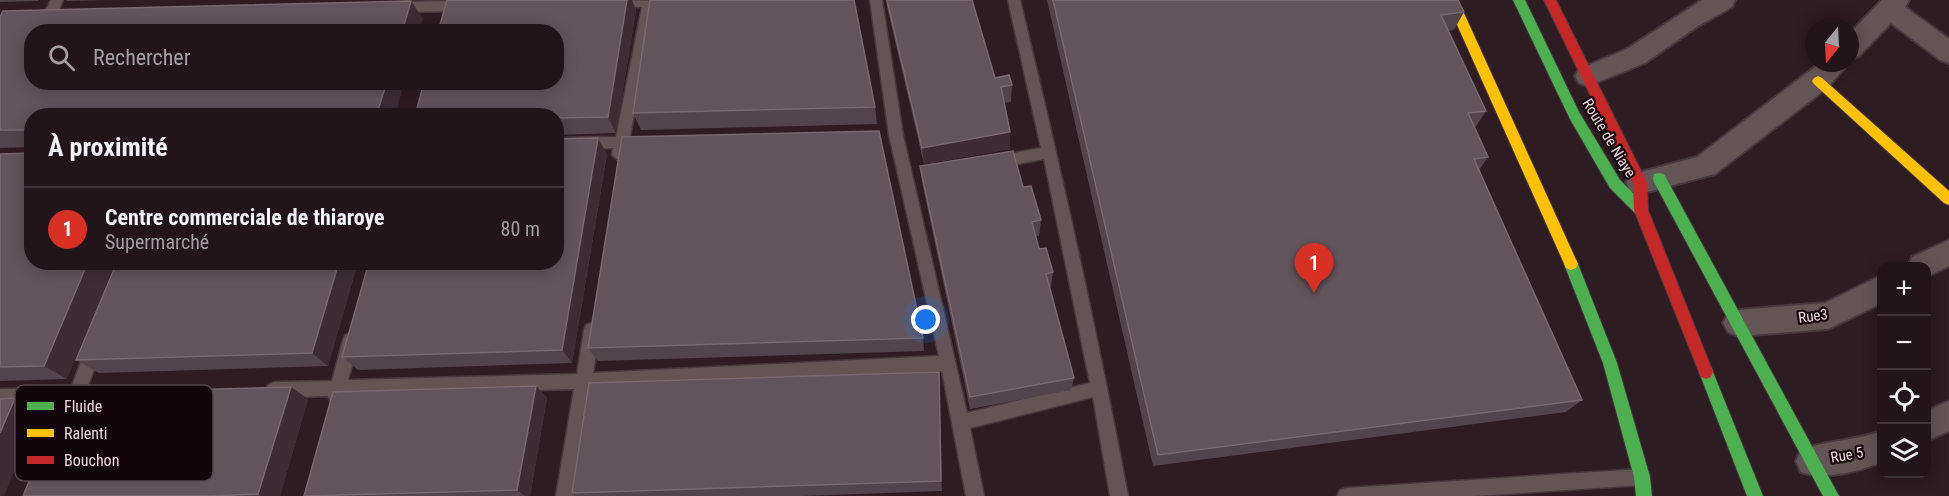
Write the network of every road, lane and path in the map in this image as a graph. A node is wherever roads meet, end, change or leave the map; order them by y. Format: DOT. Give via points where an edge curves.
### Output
graph roads {
  1 [pos="876,0"];
  2 [pos="1014,0"];
  3 [pos="1452,0"];
  4 [pos="1519,0"];
  5 [pos="1550,0"];
  6 [pos="1723,0"];
  7 [pos="682,1"];
  8 [pos="649,2"];
  9 [pos="450,3"];
  10 [pos="602,3"];
  11 [pos="1893,4"];
  12 [pos="473,6"];
  13 [pos="379,7"];
  14 [pos="444,23"];
  15 [pos="1859,40"];
  16 [pos="1949,53"];
  17 [pos="1827,72"];
  18 [pos="1588,76"];
  19 [pos="645,141"];
  20 [pos="621,142"];
  21 [pos="564,144"];
  22 [pos="1050,152"];
  23 [pos="984,165"];
  24 [pos="616,176"];
  25 [pos="1650,181"];
  26 [pos="1949,199"];
  27 [pos="1641,210"];
  28 [pos="1949,252"];
  29 [pos="1931,262"];
  30 [pos="1877,290"];
  31 [pos="594,312"];
  32 [pos="357,320"];
  33 [pos="1738,323"];
  34 [pos="103,329"];
  35 [pos="949,363"];
  36 [pos="583,381"];
  37 [pos="79,385"];
  38 [pos="338,388"];
  39 [pos="1100,388"];
  40 [pos="254,390"];
  41 [pos="0,397"];
  42 [pos="15,397"];
  43 [pos="332,410"];
  44 [pos="1949,416"];
  45 [pos="961,422"];
  46 [pos="1931,424"];
  47 [pos="1877,448"];
  48 [pos="1812,461"];
  49 [pos="1642,477"];
  50 [pos="565,496"];
  51 [pos="975,496"];
  52 [pos="1119,496"];
  53 [pos="1346,496"];
  54 [pos="1644,496"];
  55 [pos="1755,496"];
  56 [pos="1831,496"];
  1 -- 35 [label="lane" via="890,135 911,178"];
  2 -- 22 [label="lane"];
  3 -- 49 [label="street" via="1562,242 1610,363"];
  4 -- 27 [label="street, Route de Niaye" via="1574,114 1615,184"];
  5 -- 18 [label="street, Route de Niaye"];
  6 -- 18 [label="street" via="1636,56"];
  7 -- 8 [label="lane"];
  8 -- 10 [label="lane"];
  8 -- 20 [label="lane"];
  9 -- 12 [label="lane"];
  9 -- 13 [label="lane"];
  9 -- 14 [label="lane"];
  11 -- 15 [label="street"];
  11 -- 16 [label="street"];
  17 -- 25 [label="street" via="1705,165"];
  17 -- 26 [label="street"];
  18 -- 25 [label="street, Route de Niaye"];
  19 -- 20 [label="lane"];
  20 -- 21 [label="lane"];
  20 -- 24 [label="lane"];
  22 -- 23 [label="lane"];
  22 -- 39 [label="lane"];
  25 -- 27 [label="street, Route de Niaye"];
  25 -- 33 [label="street"];
  27 -- 55 [label="street"];
  28 -- 29 [label="street"];
  30 -- 33 [label="street, Rue3" via="1828,316"];
  31 -- 36 [label="lane"];
  32 -- 38 [label="lane"];
  33 -- 48 [label="street"];
  34 -- 37 [label="lane"];
  35 -- 36 [label="lane"];
  35 -- 45 [label="lane"];
  36 -- 38 [label="lane"];
  36 -- 50 [label="lane"];
  38 -- 40 [label="lane"];
  38 -- 43 [label="lane"];
  39 -- 45 [label="lane"];
  39 -- 52 [label="lane"];
  41 -- 42 [label="lane"];
  44 -- 46 [label="street"];
  45 -- 51 [label="lane"];
  47 -- 48 [label="street, Rue 5"];
  48 -- 56 [label="street"];
  49 -- 53 [label="lane"];
  49 -- 54 [label="street"];
}
